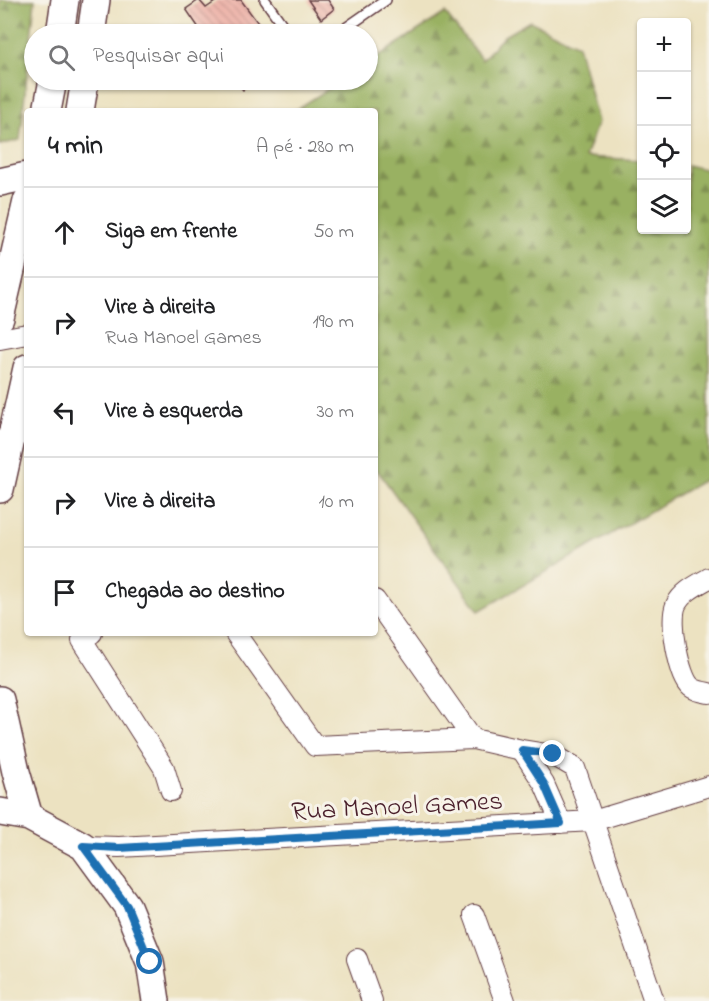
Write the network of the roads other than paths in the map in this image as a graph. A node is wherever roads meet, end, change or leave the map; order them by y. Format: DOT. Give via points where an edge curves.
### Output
graph roads {
  1 [pos="65,0"];
  2 [pos="96,0"];
  3 [pos="265,0"];
  4 [pos="386,0"];
  5 [pos="61,24"];
  6 [pos="92,24"];
  7 [pos="282,24"];
  8 [pos="351,24"];
  9 [pos="51,90"];
  10 [pos="83,90"];
  11 [pos="48,108"];
  12 [pos="80,108"];
  13 [pos="24,177"];
  14 [pos="0,182"];
  15 [pos="24,214"];
  16 [pos="0,318"];
  17 [pos="24,335"];
  18 [pos="0,339"];
  19 [pos="24,381"];
  20 [pos="0,489"];
  21 [pos="709,578"];
  22 [pos="378,604"];
  23 [pos="86,636"];
  24 [pos="237,636"];
  25 [pos="709,693"];
  26 [pos="0,700"];
  27 [pos="473,739"];
  28 [pos="522,750"];
  29 [pos="709,786"];
  30 [pos="171,791"];
  31 [pos="0,812"];
  32 [pos="29,817"];
  33 [pos="593,821"];
  34 [pos="561,823"];
  35 [pos="83,846"];
  36 [pos="474,915"];
  37 [pos="357,959"];
  38 [pos="156,1001"];
  39 [pos="372,1001"];
  40 [pos="505,1001"];
  41 [pos="654,1001"];
  1 -- 5 [label="street"];
  2 -- 6 [label="street"];
  3 -- 7 [label="lane"];
  4 -- 8 [label="lane"];
  9 -- 11 [label="street"];
  10 -- 12 [label="street"];
  13 -- 14 [label="street"];
  15 -- 16 [label="street"];
  17 -- 18 [label="street"];
  19 -- 20 [label="street"];
  21 -- 25 [label="street" via="676,605 672,632 686,681 692,688"];
  22 -- 27 [label="street"];
  23 -- 30 [label="street" via="164,768"];
  24 -- 27 [label="street" via="315,746"];
  26 -- 32 [label="street"];
  27 -- 28 [label="street"];
  28 -- 33 [label="street" via="553,754 575,768"];
  28 -- 34 [label="street" via="544,784"];
  29 -- 33 [label="street, Rua Manoel Games"];
  31 -- 32 [label="street"];
  32 -- 35 [label="street"];
  33 -- 34 [label="street, Rua Manoel Games"];
  33 -- 41 [label="street"];
  34 -- 35 [label="street, Rua Manoel Games" via="119,848"];
  35 -- 38 [label="street" via="127,906 150,962"];
  36 -- 40 [label="street"];
  37 -- 39 [label="street"];
}
